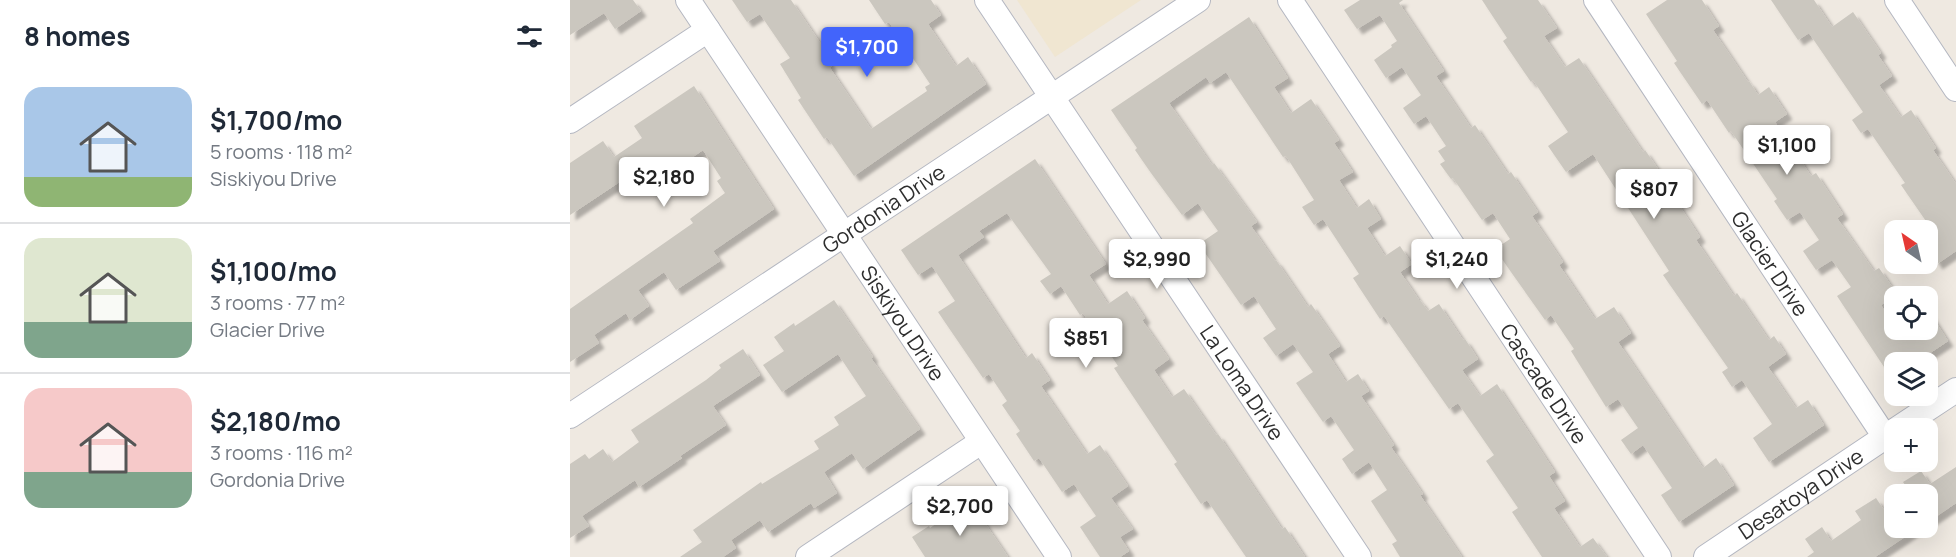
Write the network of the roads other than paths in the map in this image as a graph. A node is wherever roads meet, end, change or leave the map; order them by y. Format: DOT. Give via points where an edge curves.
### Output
graph roads {
  1 [pos="688,0"];
  2 [pos="987,0"];
  3 [pos="1198,0"];
  4 [pos="1290,0"];
  5 [pos="1596,0"];
  6 [pos="1897,0"];
  7 [pos="708,30"];
  8 [pos="1956,89"];
  9 [pos="1052,98"];
  10 [pos="570,121"];
  11 [pos="845,236"];
  12 [pos="1956,390"];
  13 [pos="570,416"];
  14 [pos="1913,418"];
  15 [pos="1884,420"];
  16 [pos="1884,437"];
  17 [pos="981,442"];
  18 [pos="808,557"];
  19 [pos="1059,557"];
  20 [pos="1359,557"];
  21 [pos="1659,557"];
  22 [pos="1706,557"];
  1 -- 7 [label="street, Siskiyou Drive"];
  2 -- 9 [label="street, La Loma Drive"];
  3 -- 9 [label="street, Gordonia Drive"];
  4 -- 21 [label="street, Cascade Drive"];
  5 -- 15 [label="street, Glacier Drive"];
  6 -- 8 [label="street"];
  7 -- 10 [label="street"];
  7 -- 11 [label="street, Siskiyou Drive"];
  9 -- 11 [label="street, Gordonia Drive"];
  9 -- 20 [label="street, La Loma Drive"];
  11 -- 13 [label="street, Gordonia Drive"];
  11 -- 17 [label="street, Siskiyou Drive"];
  12 -- 14 [label="street, Desatoya Drive"];
  16 -- 22 [label="street, Desatoya Drive"];
  17 -- 18 [label="street"];
  17 -- 19 [label="street, Siskiyou Drive"];
}
